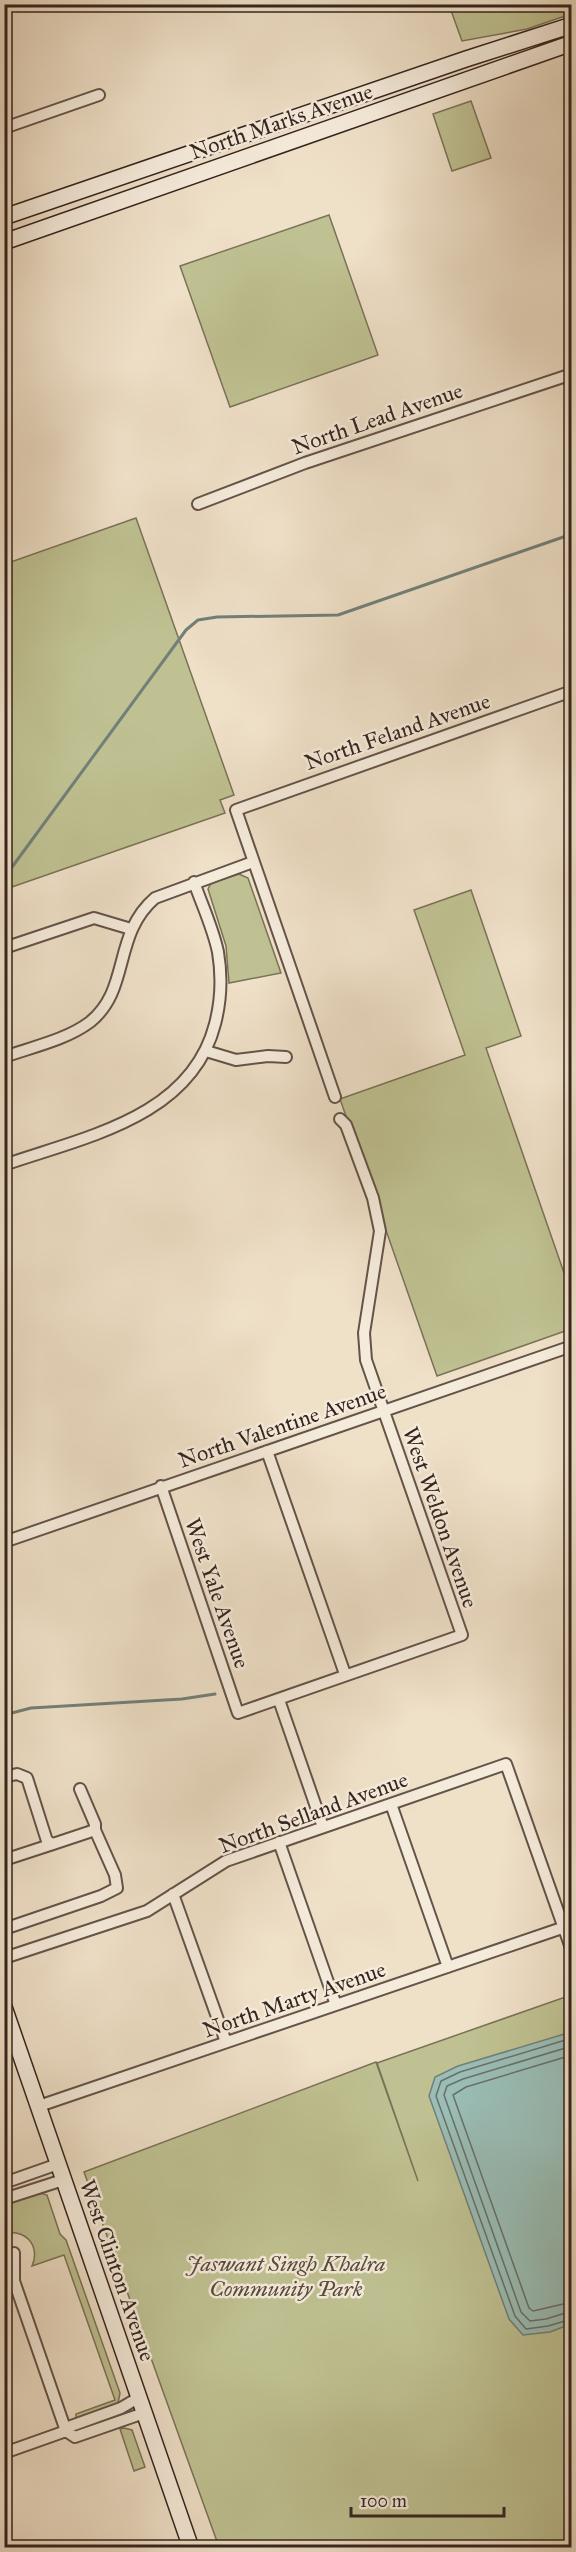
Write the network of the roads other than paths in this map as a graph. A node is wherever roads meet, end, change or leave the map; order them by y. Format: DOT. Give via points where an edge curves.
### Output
graph roads {
  1 [pos="572,26"];
  2 [pos="572,43"];
  3 [pos="99,95"];
  4 [pos="302,114"];
  5 [pos="4,128"];
  6 [pos="215,168"];
  7 [pos="26,209"];
  8 [pos="4,217"];
  9 [pos="34,232"];
  10 [pos="4,242"];
  11 [pos="572,374"];
  12 [pos="198,504"];
  13 [pos="572,691"];
  14 [pos="253,862"];
  15 [pos="194,882"];
  16 [pos="131,928"];
  17 [pos="4,948"];
  18 [pos="206,1051"];
  19 [pos="4,1057"];
  20 [pos="286,1057"];
  21 [pos="335,1097"];
  22 [pos="340,1119"];
  23 [pos="4,1165"];
  24 [pos="572,1346"];
  25 [pos="384,1411"];
  26 [pos="267,1451"];
  27 [pos="161,1486"];
  28 [pos="4,1542"];
  29 [pos="345,1674"];
  30 [pos="279,1700"];
  31 [pos="4,1777"];
  32 [pos="81,1789"];
  33 [pos="391,1804"];
  34 [pos="323,1827"];
  35 [pos="95,1830"];
  36 [pos="279,1842"];
  37 [pos="53,1844"];
  38 [pos="4,1860"];
  39 [pos="173,1894"];
  40 [pos="561,1928"];
  41 [pos="4,1929"];
  42 [pos="572,1951"];
  43 [pos="4,1958"];
  44 [pos="448,1966"];
  45 [pos="336,2005"];
  46 [pos="4,2007"];
  47 [pos="226,2042"];
  48 [pos="39,2106"];
  49 [pos="58,2164"];
  50 [pos="63,2180"];
  51 [pos="4,2184"];
  52 [pos="4,2199"];
  53 [pos="14,2253"];
  54 [pos="138,2398"];
  55 [pos="144,2413"];
  56 [pos="66,2431"];
  57 [pos="4,2453"];
  58 [pos="191,2547"];
  1 -- 4 [label="main road, North Marks Avenue"];
  2 -- 6 [label="main road, North Marks Avenue"];
  3 -- 5 [label="street"];
  4 -- 6 [label="main road" via="290,130"];
  4 -- 7 [label="main road, North Marks Avenue"];
  6 -- 9 [label="main road, North Marks Avenue"];
  7 -- 8 [label="main road, North Marks Avenue"];
  7 -- 9 [label="main road"];
  9 -- 10 [label="main road, North Marks Avenue"];
  11 -- 12 [label="street, North Lead Avenue" via="315,460"];
  13 -- 14 [label="street, North Feland Avenue" via="236,810"];
  14 -- 15 [label="street"];
  14 -- 21 [label="street"];
  15 -- 16 [label="street" via="155,898"];
  15 -- 18 [label="street" via="220,967 217,1014"];
  16 -- 17 [label="street" via="94,918"];
  16 -- 19 [label="street" via="112,994 96,1016 64,1036"];
  18 -- 20 [label="street" via="236,1060"];
  18 -- 23 [label="street" via="169,1097 138,1116"];
  22 -- 25 [label="street, West Weldon Avenue" via="346,1125 373,1198 380,1231 364,1333 366,1360"];
  24 -- 25 [label="street, North Valentine Avenue"];
  25 -- 26 [label="street, North Valentine Avenue"];
  25 -- 29 [label="street, West Weldon Avenue" via="462,1635"];
  26 -- 27 [label="street, North Valentine Avenue"];
  26 -- 29 [label="street"];
  27 -- 28 [label="street, North Valentine Avenue"];
  27 -- 30 [label="street, West Yale Avenue" via="238,1713"];
  29 -- 30 [label="street"];
  30 -- 34 [label="street"];
  31 -- 37 [label="street" via="17,1773 27,1778 47,1841"];
  32 -- 35 [label="street"];
  33 -- 34 [label="street, North Selland Avenue"];
  33 -- 40 [label="street, North Selland Avenue" via="506,1764"];
  33 -- 44 [label="street"];
  34 -- 36 [label="street, North Selland Avenue"];
  35 -- 37 [label="street"];
  35 -- 41 [label="street" via="117,1888"];
  36 -- 39 [label="street, North Selland Avenue" via="226,1861"];
  36 -- 45 [label="street"];
  37 -- 38 [label="street"];
  39 -- 43 [label="street, North Selland Avenue" via="147,1911"];
  39 -- 47 [label="street"];
  40 -- 42 [label="street"];
  40 -- 44 [label="street, North Marty Avenue"];
  44 -- 45 [label="street, North Marty Avenue"];
  45 -- 47 [label="street, North Marty Avenue"];
  46 -- 48 [label="main road, West Clinton Avenue"];
  47 -- 48 [label="street, North Marty Avenue"];
  48 -- 49 [label="main road, West Clinton Avenue"];
  49 -- 50 [label="main road, West Clinton Avenue"];
  49 -- 51 [label="street"];
  50 -- 52 [label="street"];
  50 -- 54 [label="main road, West Clinton Avenue"];
  53 -- 56 [label="street" via="14,2281"];
  54 -- 55 [label="main road, West Clinton Avenue"];
  54 -- 56 [label="street"];
  55 -- 56 [label="street" via="75,2437"];
  55 -- 58 [label="main road, West Clinton Avenue"];
  56 -- 57 [label="street"];
}
